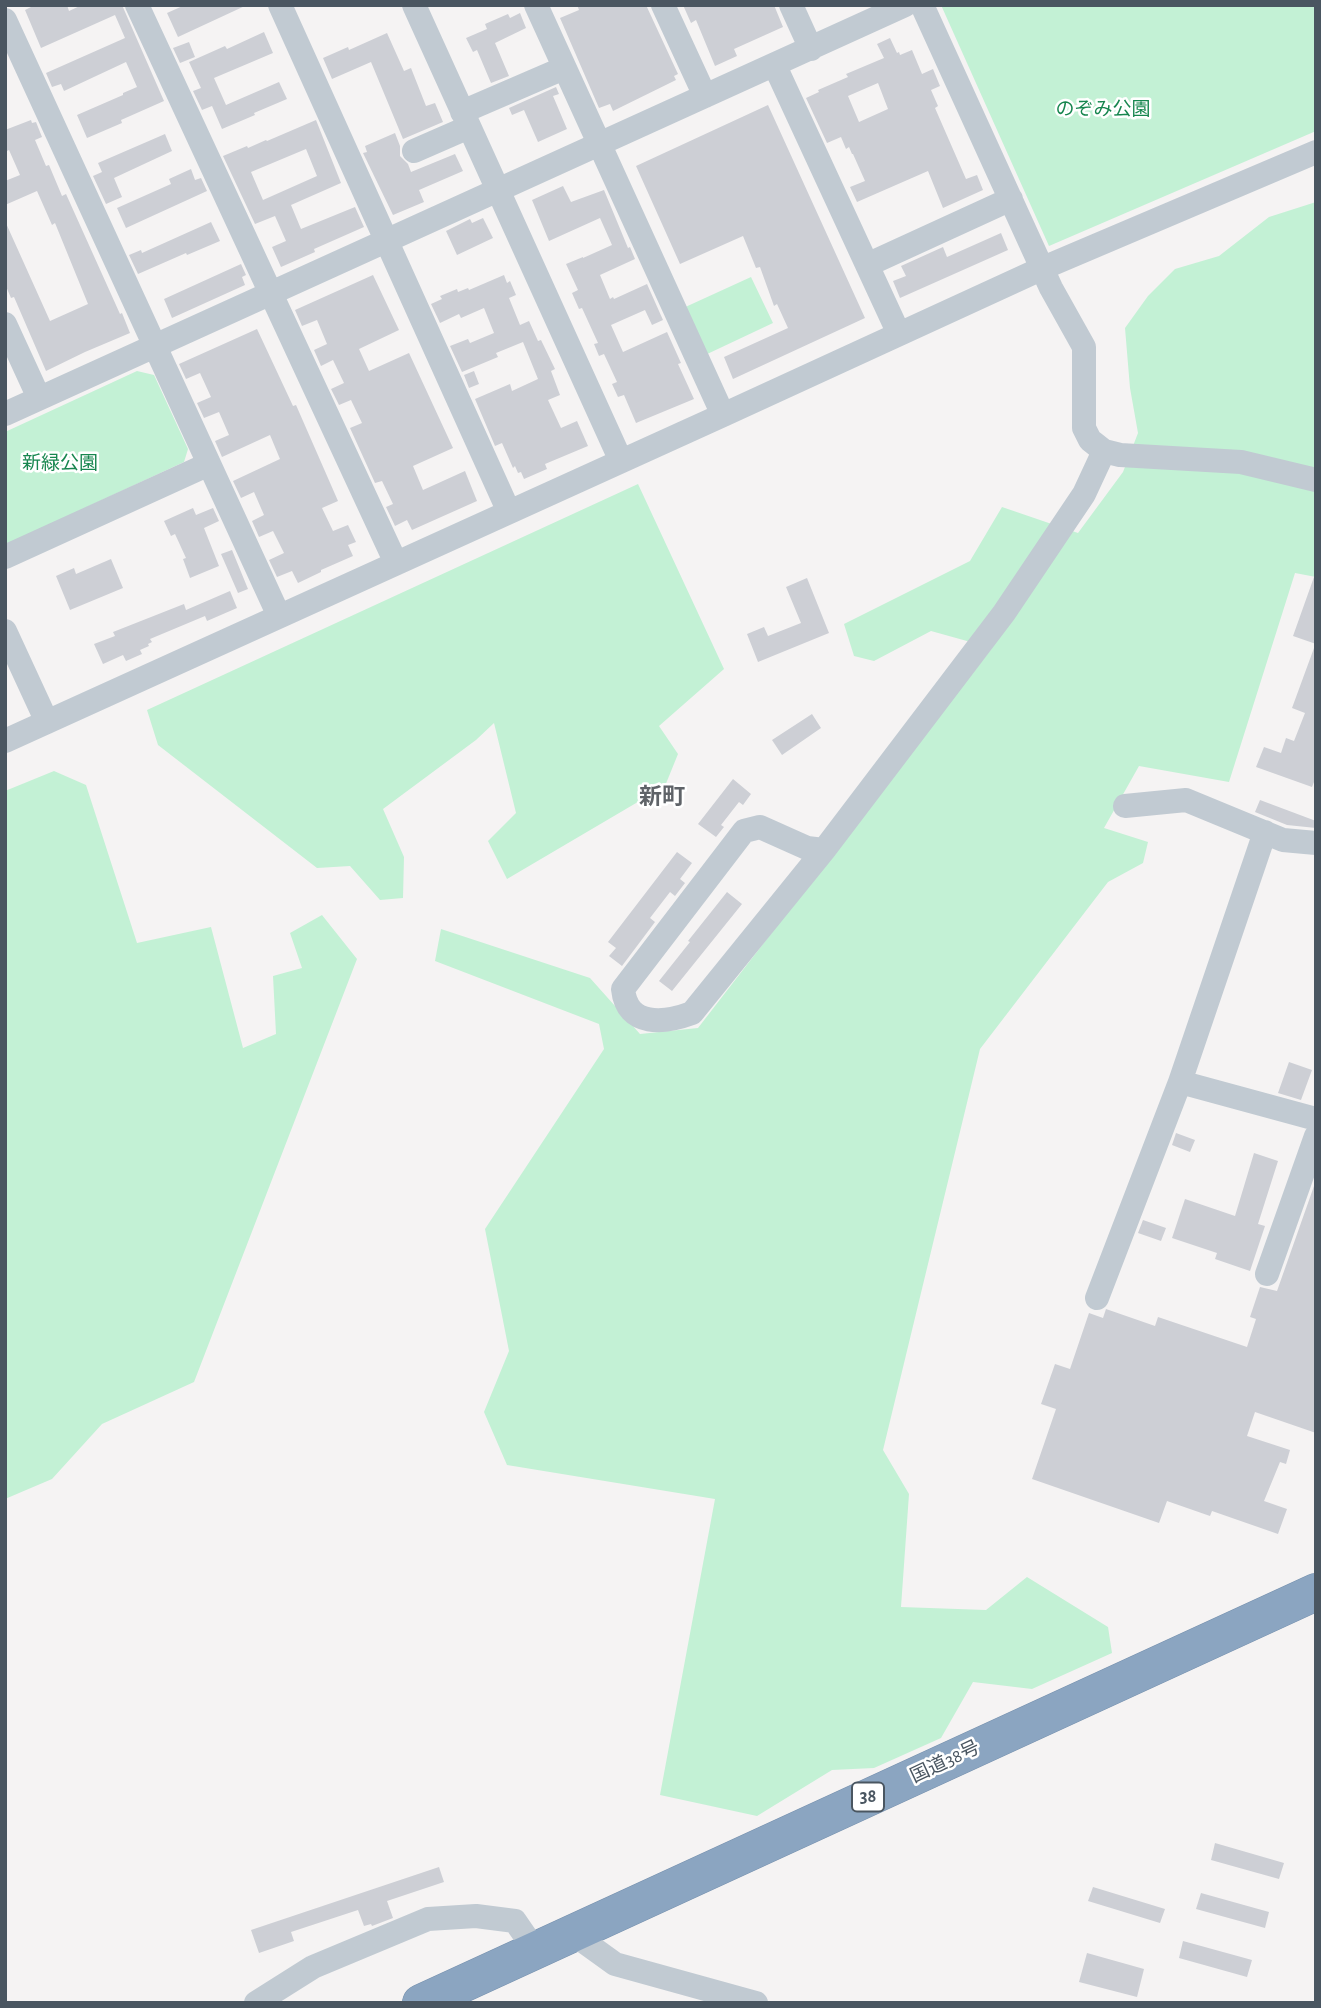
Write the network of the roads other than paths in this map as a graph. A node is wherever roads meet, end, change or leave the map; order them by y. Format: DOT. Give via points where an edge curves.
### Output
graph roads {
  1 [pos="137,5"];
  2 [pos="280,5"];
  3 [pos="414,5"];
  4 [pos="536,5"];
  5 [pos="663,5"];
  6 [pos="792,5"];
  7 [pos="905,5"];
  8 [pos="922,5"];
  9 [pos="5,20"];
  10 [pos="811,49"];
  11 [pos="775,66"];
  12 [pos="564,68"];
  13 [pos="705,96"];
  14 [pos="466,120"];
  15 [pos="598,145"];
  16 [pos="414,151"];
  17 [pos="1316,152"];
  18 [pos="498,190"];
  19 [pos="1012,199"];
  20 [pos="385,242"];
  21 [pos="867,265"];
  22 [pos="1043,268"];
  23 [pos="272,294"];
  24 [pos="5,324"];
  25 [pos="899,334"];
  26 [pos="156,346"];
  27 [pos="39,398"];
  28 [pos="5,414"];
  29 [pos="723,415"];
  30 [pos="1104,451"];
  31 [pos="621,461"];
  32 [pos="209,464"];
  33 [pos="1316,480"];
  34 [pos="509,512"];
  35 [pos="5,557"];
  36 [pos="396,564"];
  37 [pos="279,616"];
  38 [pos="5,631"];
  39 [pos="47,722"];
  40 [pos="5,741"];
  41 [pos="1125,806"];
  42 [pos="1265,832"];
  43 [pos="1316,843"];
  44 [pos="824,850"];
  45 [pos="1180,1082"];
  46 [pos="1316,1119"];
  47 [pos="1316,1136"];
  48 [pos="1267,1274"];
  49 [pos="1097,1298"];
  50 [pos="1316,1592"];
  51 [pos="572,1933"];
  52 [pos="535,1950"];
  53 [pos="256,2003"];
  54 [pos="421,2003"];
  55 [pos="755,2003"];
  1 -- 23 [label="street"];
  2 -- 20 [label="street"];
  3 -- 14 [label="street"];
  4 -- 12 [label="street"];
  5 -- 13 [label="street"];
  6 -- 10 [label="street"];
  7 -- 10 [label="street"];
  8 -- 19 [label="street"];
  9 -- 26 [label="street"];
  10 -- 11 [label="street"];
  11 -- 13 [label="street"];
  11 -- 21 [label="street"];
  12 -- 14 [label="street"];
  12 -- 15 [label="street"];
  13 -- 15 [label="street"];
  14 -- 16 [label="street"];
  14 -- 18 [label="street"];
  15 -- 18 [label="street"];
  15 -- 29 [label="street"];
  17 -- 22 [label="street"];
  18 -- 20 [label="street"];
  18 -- 31 [label="street"];
  19 -- 21 [label="street"];
  19 -- 22 [label="street"];
  20 -- 23 [label="street"];
  20 -- 34 [label="street"];
  21 -- 25 [label="street"];
  22 -- 25 [label="street"];
  22 -- 30 [label="street" via="1084,346 1084,428"];
  23 -- 26 [label="street"];
  23 -- 36 [label="street"];
  24 -- 27 [label="street"];
  25 -- 29 [label="street"];
  26 -- 27 [label="street"];
  26 -- 32 [label="street"];
  27 -- 28 [label="street"];
  29 -- 31 [label="street"];
  30 -- 33 [label="street" via="1241,462"];
  30 -- 44 [label="street" via="1084,494 1004,613"];
  31 -- 34 [label="street"];
  32 -- 35 [label="street"];
  32 -- 37 [label="street"];
  34 -- 36 [label="street"];
  36 -- 37 [label="street"];
  37 -- 39 [label="street"];
  38 -- 39 [label="street"];
  39 -- 40 [label="street"];
  41 -- 42 [label="street" via="1186,800"];
  42 -- 43 [label="street" via="1283,840"];
  42 -- 45 [label="street"];
  44 -- 44 [label="street" via="692,1013 650,1021 630,1010 623,989 744,831 760,827 807,848"];
  45 -- 46 [label="street"];
  45 -- 49 [label="street"];
  47 -- 48 [label="street"];
  50 -- 51 [label="highway, 国道38号 / 38"];
  51 -- 52 [label="highway, 国道38号 / 38"];
  51 -- 55 [label="street" via="615,1964"];
  52 -- 53 [label="street" via="514,1921 476,1916 428,1919 313,1967"];
  52 -- 54 [label="highway, 国道38号 / 38"];
}
